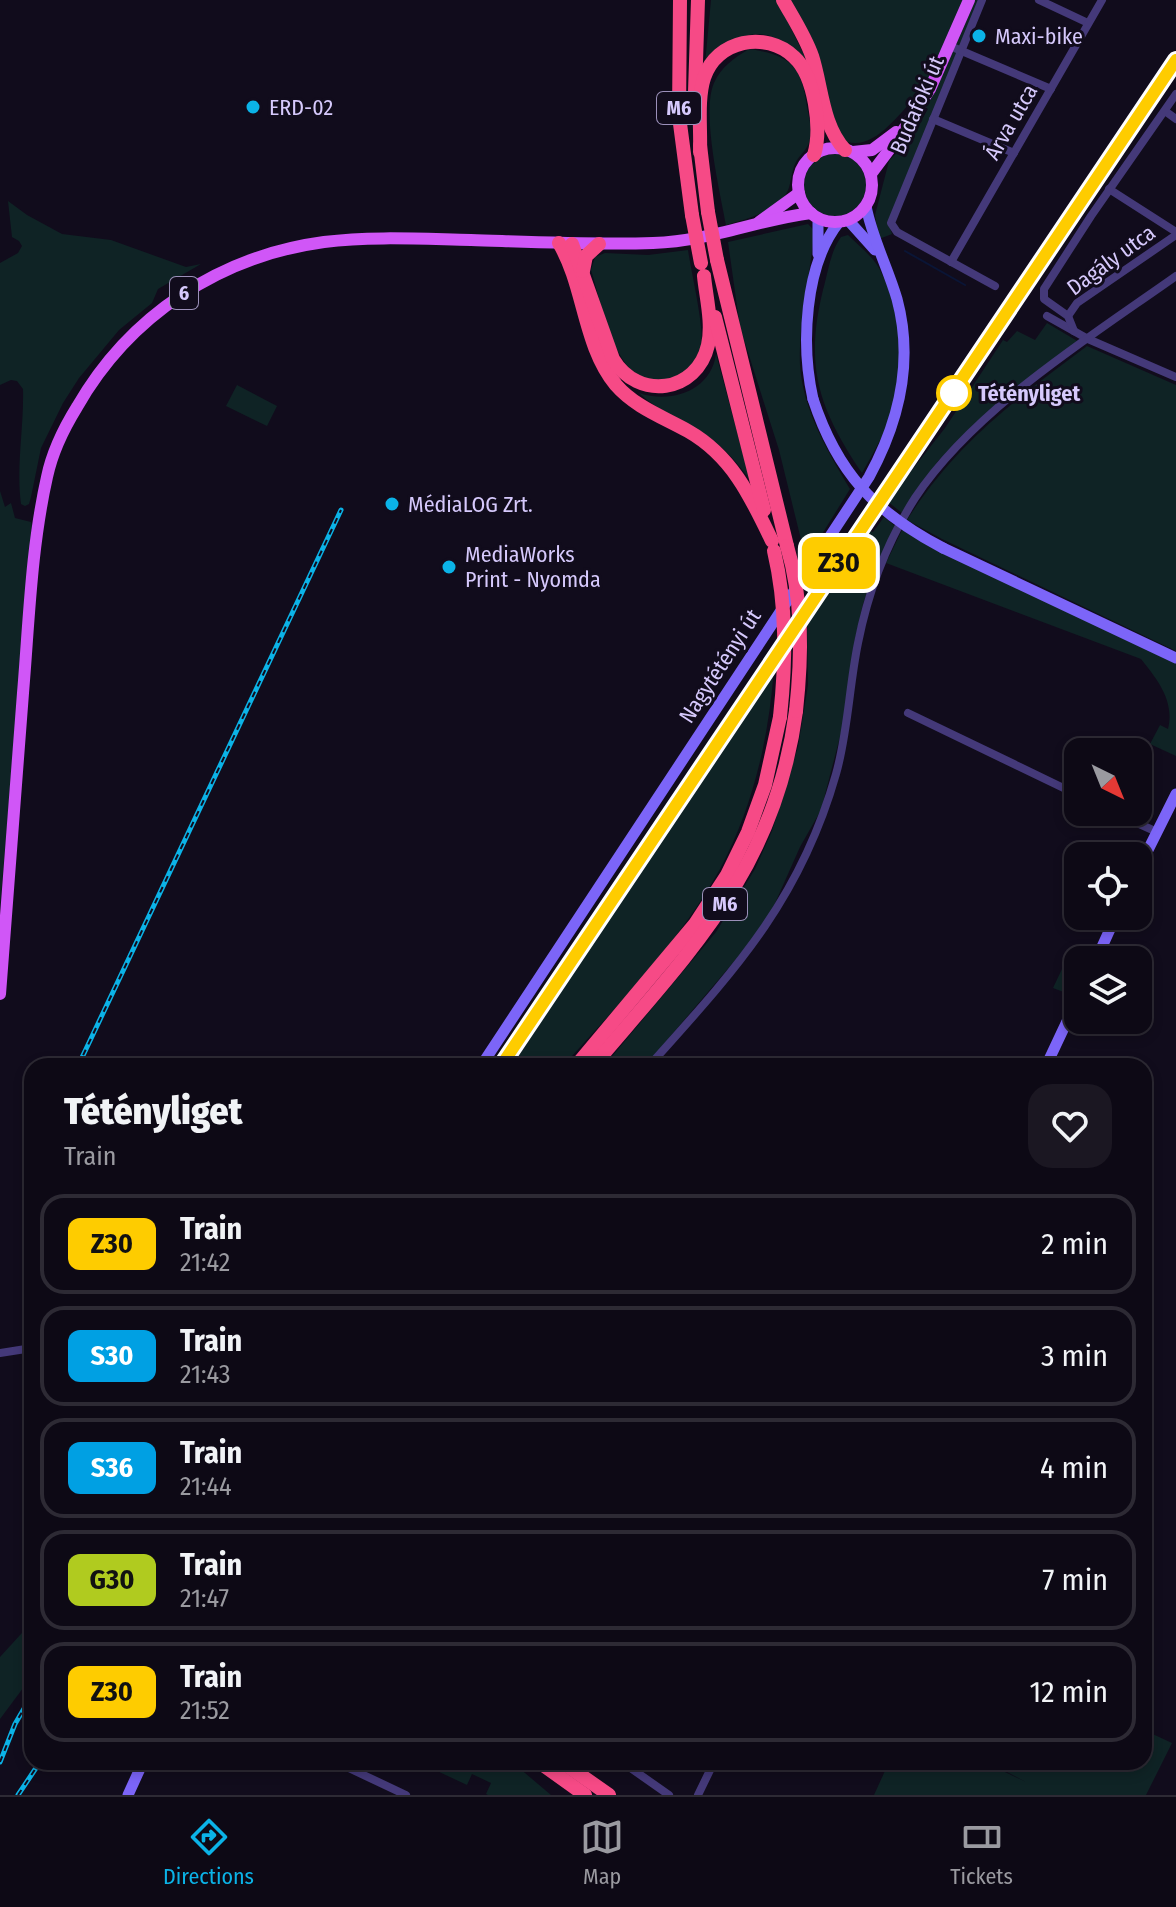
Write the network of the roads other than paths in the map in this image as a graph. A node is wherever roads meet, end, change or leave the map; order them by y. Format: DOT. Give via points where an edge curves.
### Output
graph roads {
  1 [pos="680,0"];
  2 [pos="698,0"];
  3 [pos="783,0"];
  4 [pos="969,0"];
  5 [pos="982,0"];
  6 [pos="1039,0"];
  7 [pos="1102,0"];
  8 [pos="968,19"];
  9 [pos="1088,23"];
  10 [pos="956,48"];
  11 [pos="1051,89"];
  12 [pos="1176,94"];
  13 [pos="1165,111"];
  14 [pos="914,114"];
  15 [pos="933,119"];
  16 [pos="1176,119"];
  17 [pos="847,150"];
  18 [pos="700,152"];
  19 [pos="1014,153"];
  20 [pos="814,155"];
  21 [pos="871,174"];
  22 [pos="1109,189"];
  23 [pos="799,193"];
  24 [pos="866,206"];
  25 [pos="815,216"];
  26 [pos="843,221"];
  27 [pos="749,228"];
  28 [pos="1176,234"];
  29 [pos="566,244"];
  30 [pos="599,244"];
  31 [pos="882,260"];
  32 [pos="951,262"];
  33 [pos="576,268"];
  34 [pos="703,269"];
  35 [pos="817,270"];
  36 [pos="1176,276"];
  37 [pos="995,286"];
  38 [pos="1047,316"];
  39 [pos="1068,316"];
  40 [pos="1074,331"];
  41 [pos="1088,339"];
  42 [pos="1176,377"];
  43 [pos="778,546"];
  44 [pos="1176,658"];
  45 [pos="908,713"];
  46 [pos="1064,788"];
  47 [pos="1176,794"];
  48 [pos="1144,826"];
  49 [pos="1157,832"];
  50 [pos="1152,842"];
  51 [pos="0,994"];
  52 [pos="1064,1028"];
  53 [pos="486,1058"];
  54 [pos="583,1058"];
  55 [pos="600,1058"];
  56 [pos="660,1058"];
  57 [pos="1050,1058"];
  58 [pos="24,1349"];
  59 [pos="0,1353"];
  60 [pos="139,1770"];
  61 [pos="353,1770"];
  62 [pos="550,1770"];
  63 [pos="573,1770"];
  64 [pos="633,1770"];
  65 [pos="710,1770"];
  66 [pos="128,1795"];
  67 [pos="406,1795"];
  68 [pos="585,1795"];
  69 [pos="609,1795"];
  70 [pos="669,1795"];
  71 [pos="698,1795"];
  1 -- 34 [label="highway, M6, bridge" via="679,116"];
  2 -- 18 [label="highway, M6" via="695,81"];
  3 -- 17 [label="highway" via="809,49 834,138"];
  4 -- 8 [label="main road, Budafoki út"];
  5 -- 8 [label="street, Budafoki út"];
  6 -- 9 [label="street"];
  7 -- 9 [label="street, Árva utca"];
  8 -- 10 [label="main road, Budafoki út"];
  9 -- 11 [label="street, Árva utca"];
  10 -- 11 [label="street"];
  10 -- 14 [label="main road, Budafoki út"];
  10 -- 15 [label="street, Budafoki út"];
  11 -- 19 [label="street, Árva utca"];
  12 -- 13 [label="street"];
  13 -- 16 [label="street"];
  13 -- 22 [label="street"];
  14 -- 17 [label="main road, Budafoki út" via="872,150"];
  14 -- 21 [label="main road, Budafoki út"];
  15 -- 19 [label="street"];
  15 -- 32 [label="street, Budafoki út" via="891,226"];
  17 -- 20 [label="main road"];
  17 -- 21 [label="main road" via="861,158"];
  18 -- 20 [label="highway" via="702,89 708,69 726,50 755,41 788,52 807,75 819,131"];
  18 -- 43 [label="highway, M6, bridge" via="717,260"];
  19 -- 32 [label="street, Árva utca"];
  20 -- 23 [label="main road" via="801,172"];
  21 -- 24 [label="main road"];
  22 -- 28 [label="street"];
  22 -- 39 [label="street" via="1044,289 1044,299"];
  23 -- 25 [label="main road"];
  23 -- 27 [label="main road, 6"];
  24 -- 26 [label="main road"];
  24 -- 31 [label="main road, Nagytétényi út"];
  25 -- 26 [label="main road, 6"];
  25 -- 27 [label="main road, 6"];
  25 -- 35 [label="main road"];
  26 -- 31 [label="main road, Nagytétényi út" via="866,238"];
  26 -- 35 [label="main road" via="826,244"];
  27 -- 30 [label="main road, 6" via="681,241"];
  28 -- 39 [label="street, Dagály utca" via="1077,303"];
  29 -- 30 [label="main road, 6"];
  29 -- 33 [label="highway"];
  29 -- 51 [label="main road, 6" via="354,239 281,250 199,283 163,307 94,377 52,461 39,517"];
  30 -- 33 [label="highway"];
  31 -- 53 [label="main road, Nagytétényi út" via="898,301 904,369 897,413 882,452"];
  32 -- 37 [label="street"];
  33 -- 34 [label="highway" via="615,364 635,381 653,387 683,379 704,357 710,329"];
  33 -- 43 [label="highway" via="600,358 612,380 639,405 720,455 748,491"];
  34 -- 43 [label="highway, M6"];
  35 -- 44 [label="main road, bridge" via="806,336 813,399 829,441 862,491 903,525 943,548"];
  36 -- 41 [label="street"];
  38 -- 40 [label="street"];
  39 -- 40 [label="street"];
  40 -- 41 [label="street"];
  41 -- 42 [label="street"];
  41 -- 56 [label="street" via="961,441 903,520 867,607 836,772 814,839 759,938"];
  43 -- 54 [label="highway, M6, bridge" via="785,646 780,717 748,832 695,924"];
  43 -- 55 [label="highway, M6, bridge" via="798,598 800,661 779,792 741,878 705,932"];
  45 -- 46 [label="street"];
  47 -- 49 [label="main road"];
  48 -- 49 [label="street"];
  49 -- 50 [label="main road"];
  52 -- 57 [label="main road"];
  58 -- 59 [label="street"];
  60 -- 66 [label="main road"];
  61 -- 67 [label="street"];
  62 -- 68 [label="highway"];
  63 -- 69 [label="highway"];
  64 -- 70 [label="street"];
  65 -- 71 [label="street"];
}
